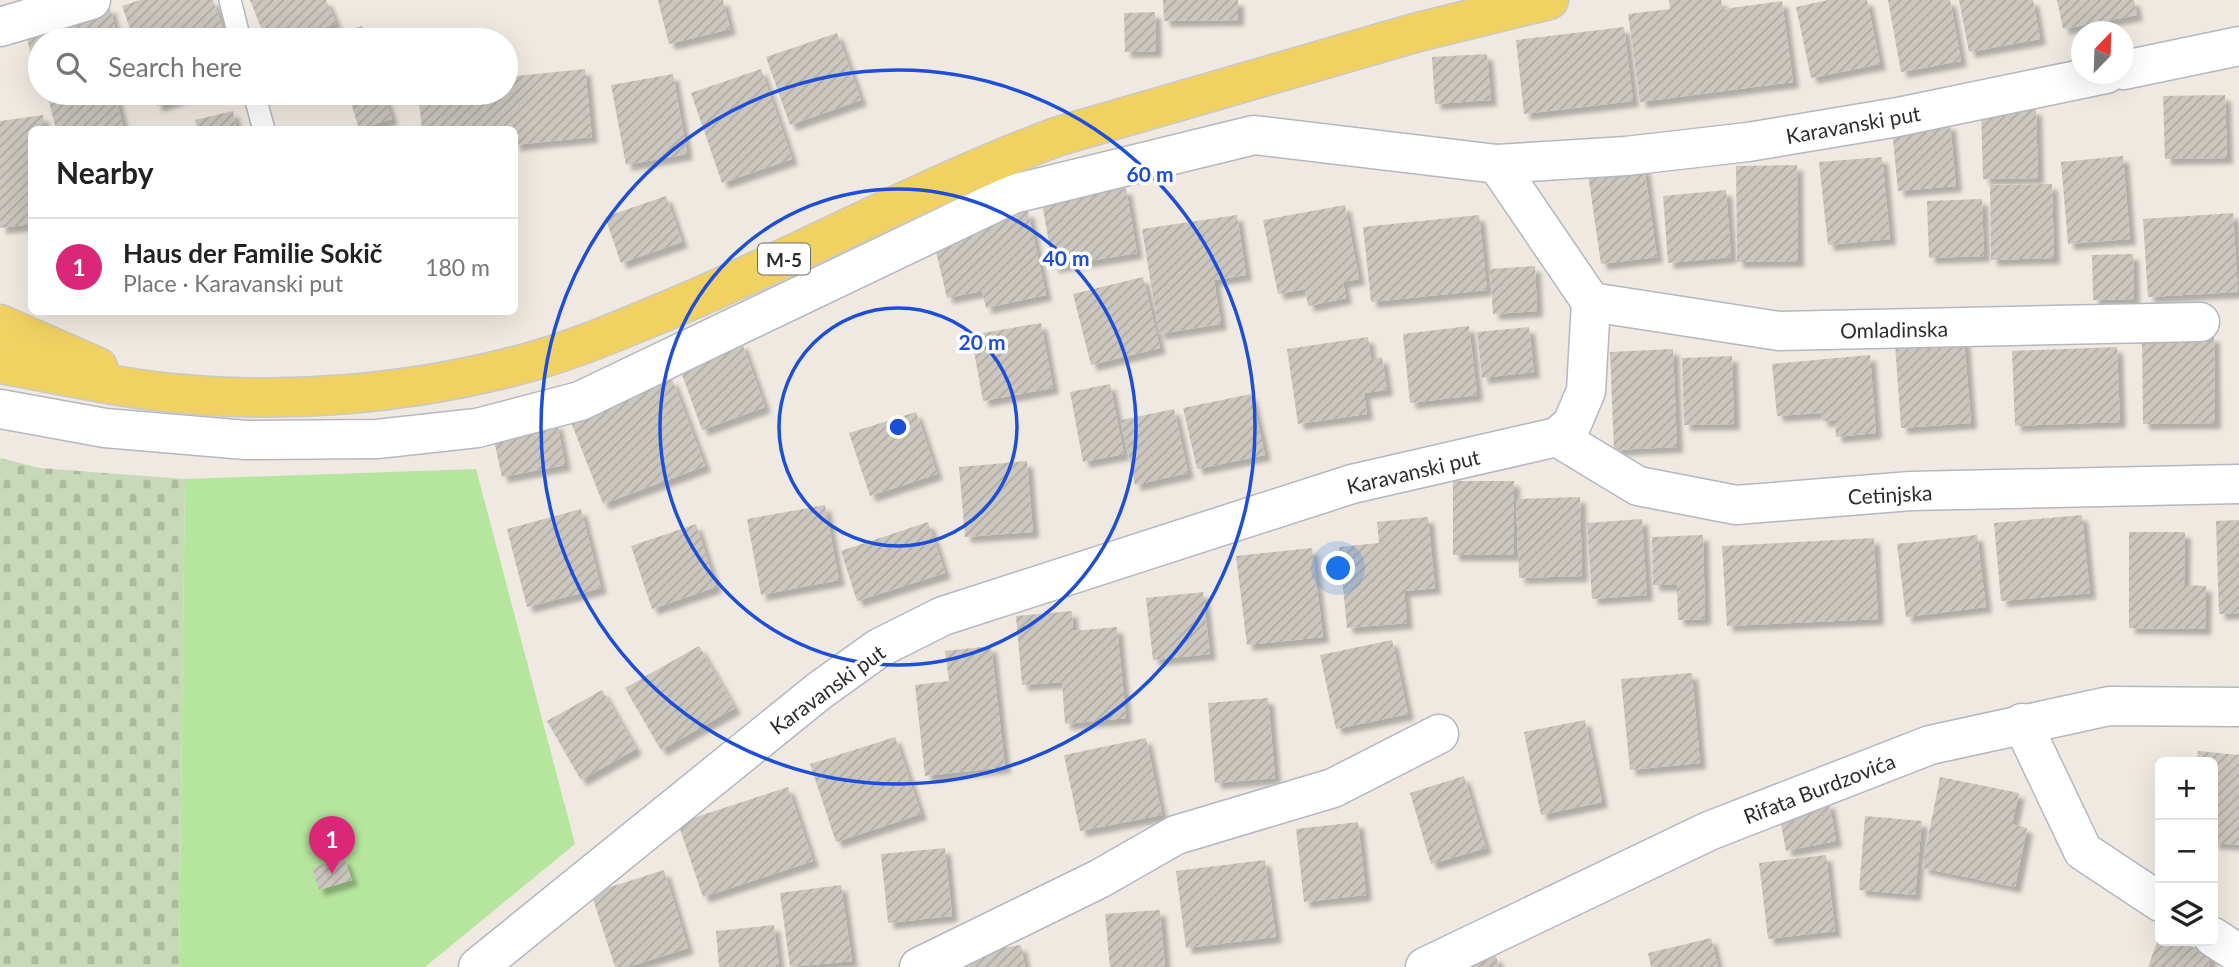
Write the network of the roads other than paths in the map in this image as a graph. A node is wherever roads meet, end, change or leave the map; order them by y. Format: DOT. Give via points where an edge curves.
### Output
graph roads {
  1 [pos="91,0"];
  2 [pos="230,0"];
  3 [pos="1549,0"];
  4 [pos="0,27"];
  5 [pos="237,28"];
  6 [pos="2239,46"];
  7 [pos="2134,68"];
  8 [pos="2071,81"];
  9 [pos="257,105"];
  10 [pos="263,126"];
  11 [pos="1497,163"];
  12 [pos="1591,302"];
  13 [pos="2200,322"];
  14 [pos="0,324"];
  15 [pos="0,364"];
  16 [pos="154,391"];
  17 [pos="0,409"];
  18 [pos="1557,437"];
  19 [pos="2239,484"];
  20 [pos="2239,707"];
  21 [pos="2022,723"];
  22 [pos="1439,734"];
  23 [pos="2155,899"];
  24 [pos="2218,940"];
  25 [pos="2239,954"];
  26 [pos="478,967"];
  27 [pos="919,967"];
  28 [pos="1425,967"];
  1 -- 4 [label="street"];
  2 -- 5 [label="lane"];
  3 -- 16 [label="main road, M-5" via="1418,32 1059,136 1002,157 698,298 531,362 444,382 350,394 255,397"];
  6 -- 7 [label="street"];
  8 -- 11 [label="street, Karavanski put" via="1748,142 1626,156"];
  9 -- 10 [label="lane"];
  11 -- 12 [label="street"];
  11 -- 17 [label="street, Karavanski put" via="1254,135 1013,194 580,401 477,428 377,439 246,440 105,428"];
  12 -- 13 [label="street, Omladinska" via="1779,331"];
  12 -- 18 [label="street" via="1586,391 1572,424"];
  14 -- 16 [label="main road"];
  15 -- 16 [label="main road, M-5"];
  18 -- 19 [label="street, Cetinjska" via="1638,486 1735,505 1911,491"];
  18 -- 26 [label="street, Karavanski put" via="1352,484 943,616 879,648 819,691"];
  20 -- 21 [label="street, Rifata Burdzovića" via="2109,705"];
  21 -- 23 [label="street" via="2083,851"];
  21 -- 28 [label="street, Rifata Burdzovića" via="1930,745 1709,831"];
  22 -- 27 [label="street" via="1333,788 1176,835 1099,879"];
  24 -- 25 [label="street"];
}
